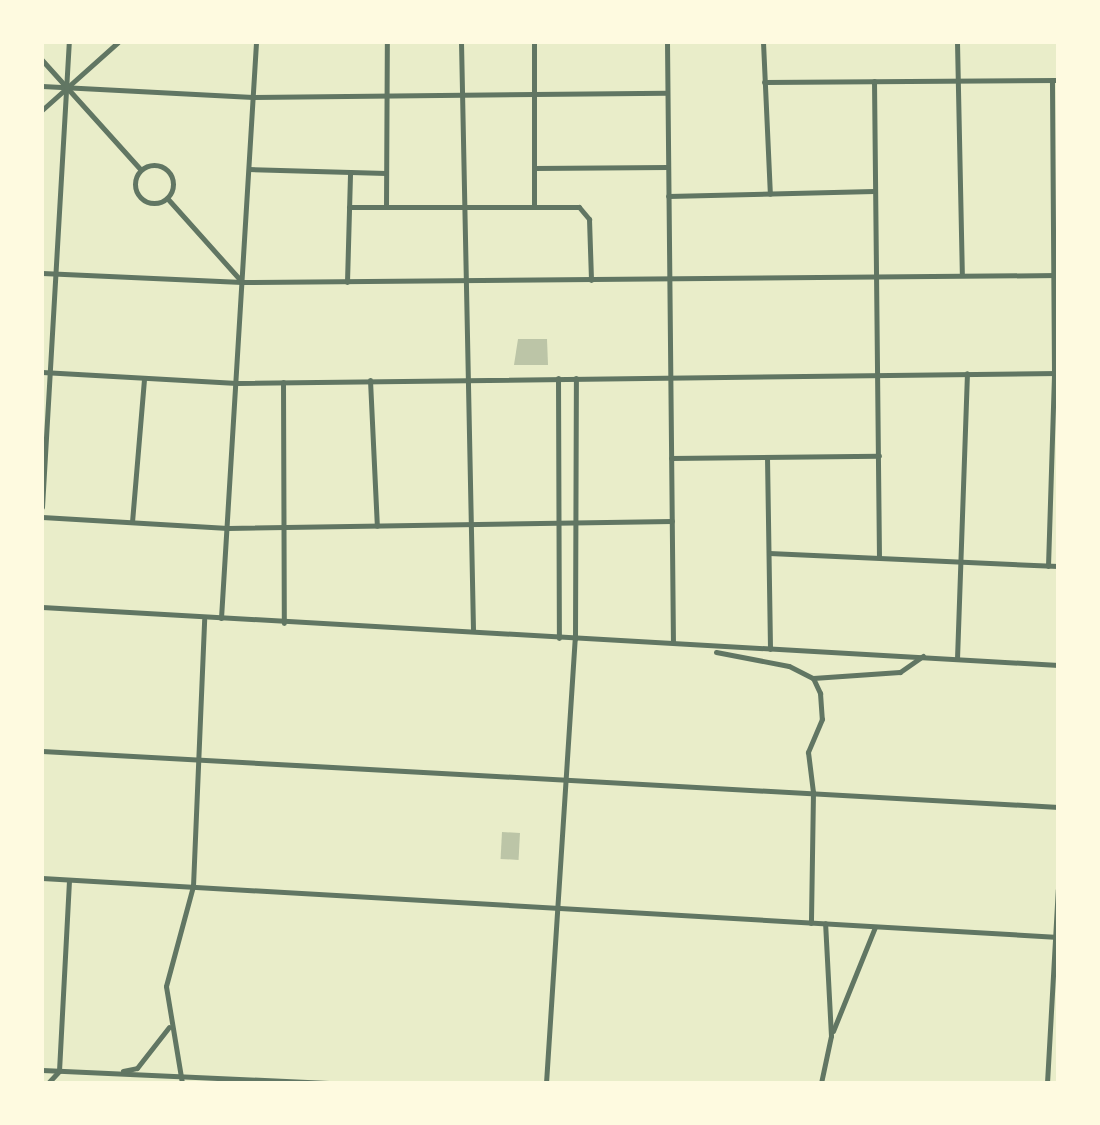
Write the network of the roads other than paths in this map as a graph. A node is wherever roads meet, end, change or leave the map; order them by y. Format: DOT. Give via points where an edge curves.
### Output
graph roads {
  1 [pos="69,42"];
  2 [pos="118,42"];
  3 [pos="256,42"];
  4 [pos="387,42"];
  5 [pos="461,42"];
  6 [pos="534,42"];
  7 [pos="667,42"];
  8 [pos="763,42"];
  9 [pos="957,42"];
  10 [pos="42,60"];
  11 [pos="1055,80"];
  12 [pos="874,81"];
  13 [pos="959,81"];
  14 [pos="764,82"];
  15 [pos="42,86"];
  16 [pos="67,88"];
  17 [pos="667,93"];
  18 [pos="535,94"];
  19 [pos="461,95"];
  20 [pos="253,97"];
  21 [pos="387,97"];
  22 [pos="42,110"];
  23 [pos="668,167"];
  24 [pos="534,168"];
  25 [pos="140,169"];
  26 [pos="249,169"];
  27 [pos="350,172"];
  28 [pos="386,173"];
  29 [pos="1055,187"];
  30 [pos="874,191"];
  31 [pos="770,194"];
  32 [pos="668,196"];
  33 [pos="167,198"];
  34 [pos="386,206"];
  35 [pos="462,206"];
  36 [pos="534,206"];
  37 [pos="349,207"];
  38 [pos="42,273"];
  39 [pos="56,274"];
  40 [pos="962,275"];
  41 [pos="1056,275"];
  42 [pos="877,276"];
  43 [pos="462,280"];
  44 [pos="591,280"];
  45 [pos="669,280"];
  46 [pos="242,282"];
  47 [pos="347,282"];
  48 [pos="42,372"];
  49 [pos="50,372"];
  50 [pos="967,373"];
  51 [pos="1056,373"];
  52 [pos="879,374"];
  53 [pos="670,376"];
  54 [pos="144,378"];
  55 [pos="558,378"];
  56 [pos="576,378"];
  57 [pos="370,380"];
  58 [pos="466,380"];
  59 [pos="283,382"];
  60 [pos="237,383"];
  61 [pos="1055,454"];
  62 [pos="879,456"];
  63 [pos="767,457"];
  64 [pos="671,458"];
  65 [pos="42,507"];
  66 [pos="42,517"];
  67 [pos="672,521"];
  68 [pos="132,522"];
  69 [pos="556,524"];
  70 [pos="574,524"];
  71 [pos="470,525"];
  72 [pos="377,526"];
  73 [pos="228,528"];
  74 [pos="286,528"];
  75 [pos="769,553"];
  76 [pos="879,557"];
  77 [pos="964,560"];
  78 [pos="1048,566"];
  79 [pos="1058,566"];
  80 [pos="42,607"];
  81 [pos="221,618"];
  82 [pos="204,619"];
  83 [pos="284,623"];
  84 [pos="473,631"];
  85 [pos="559,638"];
  86 [pos="575,639"];
  87 [pos="673,642"];
  88 [pos="707,649"];
  89 [pos="770,649"];
  90 [pos="923,656"];
  91 [pos="957,659"];
  92 [pos="1058,665"];
  93 [pos="813,678"];
  94 [pos="42,751"];
  95 [pos="199,759"];
  96 [pos="565,778"];
  97 [pos="813,792"];
  98 [pos="1058,807"];
  99 [pos="42,878"];
  100 [pos="69,880"];
  101 [pos="193,886"];
  102 [pos="1058,889"];
  103 [pos="558,907"];
  104 [pos="811,923"];
  105 [pos="825,923"];
  106 [pos="875,927"];
  107 [pos="1056,936"];
  108 [pos="169,1027"];
  109 [pos="831,1036"];
  110 [pos="42,1070"];
  111 [pos="59,1071"];
  112 [pos="112,1074"];
  113 [pos="182,1080"];
  114 [pos="48,1083"];
  115 [pos="329,1083"];
  116 [pos="546,1083"];
  117 [pos="821,1083"];
  118 [pos="1047,1083"];
  1 -- 16 [label="street"];
  2 -- 16 [label="street"];
  3 -- 20 [label="street"];
  4 -- 21 [label="street"];
  5 -- 19 [label="street"];
  6 -- 18 [label="street"];
  7 -- 17 [label="street"];
  8 -- 14 [label="street"];
  9 -- 13 [label="street"];
  10 -- 16 [label="street"];
  11 -- 13 [label="street"];
  11 -- 29 [label="street"];
  12 -- 13 [label="street"];
  12 -- 14 [label="street"];
  12 -- 30 [label="street"];
  13 -- 40 [label="street"];
  14 -- 31 [label="street"];
  15 -- 16 [label="street"];
  16 -- 20 [label="street"];
  16 -- 22 [label="street"];
  16 -- 25 [label="street"];
  16 -- 39 [label="street"];
  17 -- 18 [label="street"];
  17 -- 23 [label="street"];
  18 -- 19 [label="street"];
  18 -- 24 [label="street"];
  19 -- 21 [label="street"];
  19 -- 35 [label="street"];
  20 -- 21 [label="street"];
  20 -- 26 [label="street"];
  21 -- 28 [label="street"];
  23 -- 24 [label="street"];
  23 -- 32 [label="street"];
  24 -- 36 [label="street"];
  25 -- 33 [label="street" via="156,164 170,173"];
  25 -- 33 [label="street" via="134,183 139,197 152,203"];
  26 -- 27 [label="street"];
  26 -- 46 [label="street"];
  27 -- 28 [label="street"];
  27 -- 37 [label="street"];
  28 -- 34 [label="street"];
  29 -- 41 [label="street"];
  30 -- 31 [label="street"];
  30 -- 42 [label="street"];
  31 -- 32 [label="street"];
  32 -- 45 [label="street"];
  33 -- 46 [label="street"];
  34 -- 35 [label="street"];
  34 -- 37 [label="street"];
  35 -- 36 [label="street"];
  35 -- 43 [label="street"];
  36 -- 44 [label="street" via="585,212"];
  37 -- 47 [label="street"];
  38 -- 39 [label="street"];
  39 -- 46 [label="street"];
  39 -- 49 [label="street"];
  40 -- 41 [label="street"];
  40 -- 42 [label="street"];
  41 -- 51 [label="street"];
  42 -- 45 [label="street"];
  42 -- 52 [label="street"];
  43 -- 44 [label="street"];
  43 -- 47 [label="street"];
  43 -- 58 [label="street"];
  44 -- 45 [label="street"];
  45 -- 53 [label="street"];
  46 -- 47 [label="street"];
  46 -- 60 [label="street"];
  48 -- 49 [label="street"];
  49 -- 54 [label="street"];
  49 -- 65 [label="street"];
  50 -- 51 [label="street"];
  50 -- 52 [label="street"];
  50 -- 77 [label="street"];
  51 -- 61 [label="street"];
  52 -- 53 [label="street"];
  52 -- 62 [label="street"];
  53 -- 56 [label="street"];
  53 -- 64 [label="street"];
  54 -- 60 [label="street"];
  54 -- 68 [label="street"];
  55 -- 56 [label="street"];
  55 -- 58 [label="street"];
  55 -- 69 [label="street"];
  56 -- 70 [label="street"];
  57 -- 58 [label="street"];
  57 -- 59 [label="street"];
  57 -- 72 [label="street"];
  58 -- 71 [label="street"];
  59 -- 60 [label="street"];
  59 -- 74 [label="street"];
  60 -- 73 [label="street"];
  61 -- 78 [label="street"];
  62 -- 63 [label="street"];
  62 -- 76 [label="street"];
  63 -- 64 [label="street"];
  63 -- 75 [label="street"];
  64 -- 67 [label="street"];
  66 -- 68 [label="street"];
  67 -- 70 [label="street"];
  67 -- 87 [label="street"];
  68 -- 73 [label="street"];
  69 -- 70 [label="street"];
  69 -- 71 [label="street"];
  69 -- 85 [label="street"];
  70 -- 86 [label="street"];
  71 -- 72 [label="street"];
  71 -- 84 [label="street"];
  72 -- 74 [label="street"];
  73 -- 74 [label="street"];
  73 -- 81 [label="street"];
  74 -- 83 [label="street"];
  75 -- 76 [label="street"];
  75 -- 89 [label="street"];
  76 -- 77 [label="street"];
  77 -- 78 [label="street"];
  77 -- 91 [label="street"];
  78 -- 79 [label="street"];
  80 -- 82 [label="street"];
  81 -- 82 [label="street"];
  81 -- 83 [label="street"];
  82 -- 95 [label="street"];
  83 -- 84 [label="street"];
  84 -- 85 [label="street"];
  85 -- 86 [label="street"];
  86 -- 87 [label="street"];
  86 -- 96 [label="street"];
  87 -- 88 [label="street"];
  88 -- 89 [label="street"];
  88 -- 93 [label="street" via="789,666"];
  89 -- 90 [label="street"];
  90 -- 91 [label="street"];
  90 -- 93 [label="street" via="900,672"];
  91 -- 92 [label="street"];
  93 -- 97 [label="street" via="822,707 808,752"];
  94 -- 95 [label="street"];
  95 -- 96 [label="street"];
  95 -- 101 [label="street"];
  96 -- 97 [label="street"];
  96 -- 103 [label="street"];
  97 -- 98 [label="street"];
  97 -- 104 [label="street"];
  99 -- 100 [label="street"];
  100 -- 101 [label="street"];
  100 -- 111 [label="street"];
  101 -- 103 [label="street"];
  101 -- 108 [label="street" via="166,986"];
  102 -- 107 [label="street"];
  103 -- 104 [label="street"];
  103 -- 116 [label="street"];
  104 -- 105 [label="street"];
  105 -- 106 [label="street"];
  105 -- 109 [label="street"];
  106 -- 107 [label="street"];
  106 -- 109 [label="street"];
  107 -- 118 [label="street"];
  108 -- 112 [label="street" via="137,1068"];
  108 -- 113 [label="street"];
  109 -- 117 [label="street"];
  110 -- 111 [label="street"];
  111 -- 112 [label="street"];
  111 -- 114 [label="street"];
  112 -- 113 [label="street"];
  113 -- 115 [label="street"];
}
